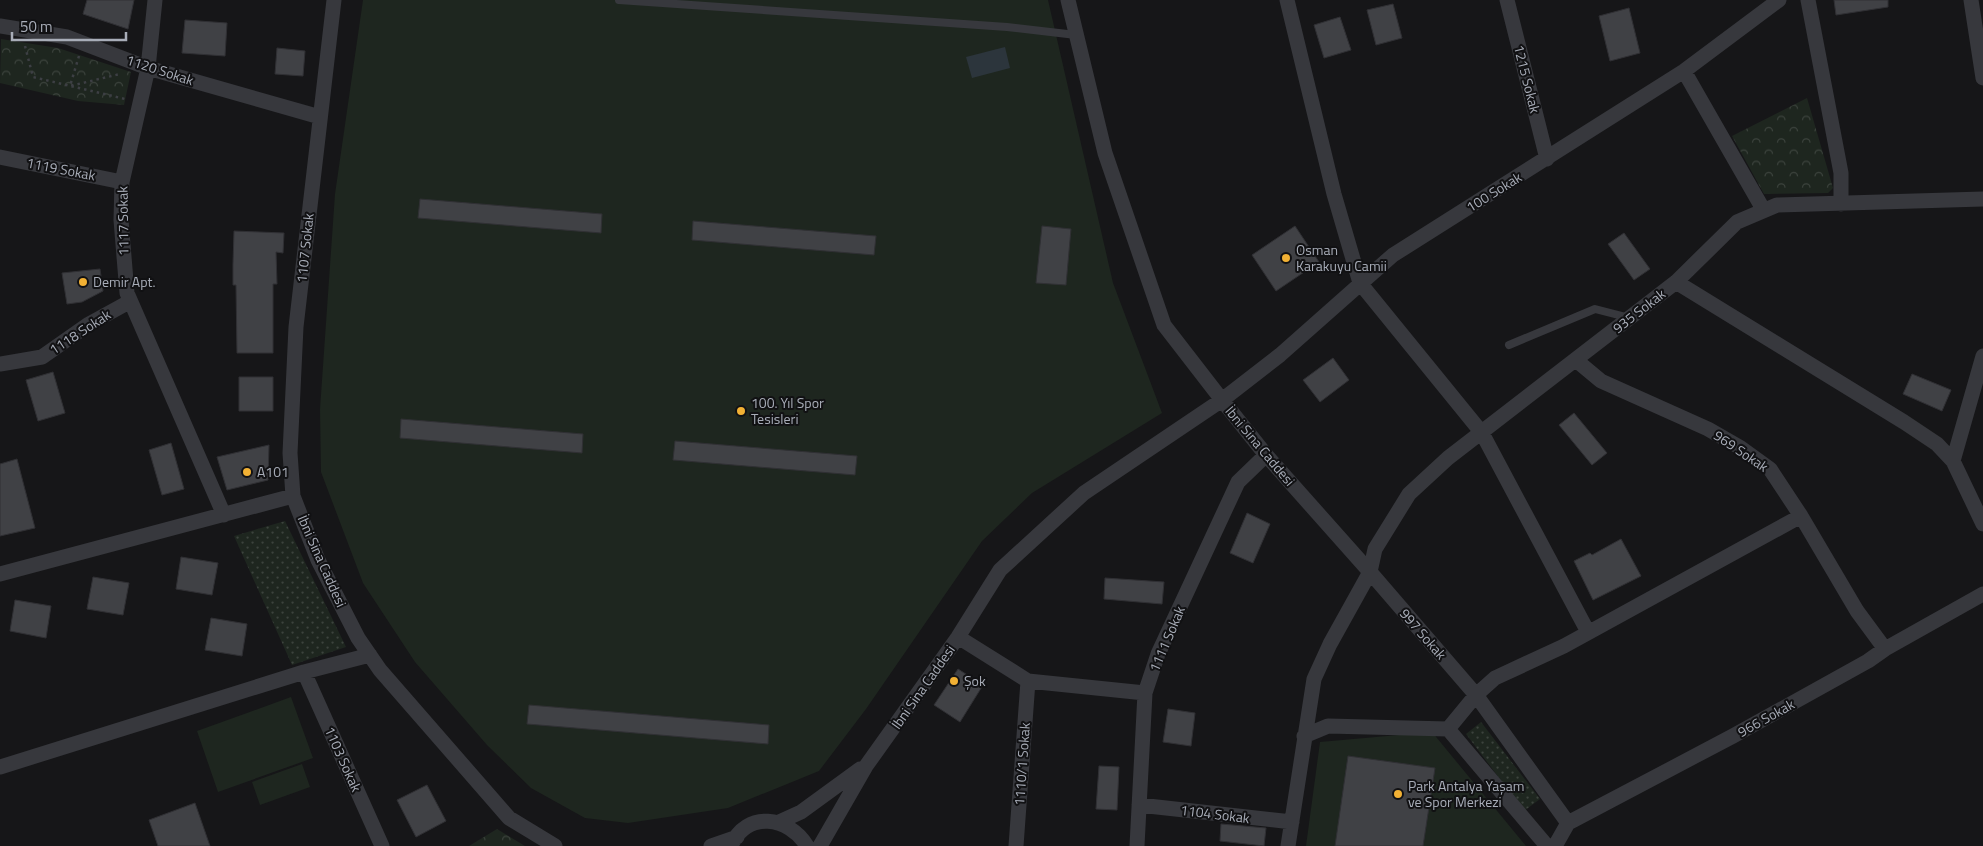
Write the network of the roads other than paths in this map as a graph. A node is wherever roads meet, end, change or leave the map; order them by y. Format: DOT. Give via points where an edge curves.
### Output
graph roads {
  1 [pos="154,0"];
  2 [pos="334,0"];
  3 [pos="619,0"];
  4 [pos="1068,0"];
  5 [pos="1287,0"];
  6 [pos="1507,0"];
  7 [pos="1779,0"];
  8 [pos="1808,0"];
  9 [pos="1971,0"];
  10 [pos="0,26"];
  11 [pos="1076,36"];
  12 [pos="148,68"];
  13 [pos="1684,71"];
  14 [pos="1983,78"];
  15 [pos="320,117"];
  16 [pos="0,157"];
  17 [pos="1547,159"];
  18 [pos="122,182"];
  19 [pos="1983,199"];
  20 [pos="1841,204"];
  21 [pos="1763,209"];
  22 [pos="1676,282"];
  23 [pos="1360,283"];
  24 [pos="129,302"];
  25 [pos="1630,318"];
  26 [pos="1509,345"];
  27 [pos="1983,356"];
  28 [pos="1577,361"];
  29 [pos="0,364"];
  30 [pos="1222,400"];
  31 [pos="1482,433"];
  32 [pos="1266,455"];
  33 [pos="1953,461"];
  34 [pos="293,496"];
  35 [pos="224,515"];
  36 [pos="1801,516"];
  37 [pos="1983,524"];
  38 [pos="1370,572"];
  39 [pos="0,574"];
  40 [pos="1983,594"];
  41 [pos="1588,632"];
  42 [pos="958,637"];
  43 [pos="1885,649"];
  44 [pos="370,656"];
  45 [pos="304,672"];
  46 [pos="1028,682"];
  47 [pos="1145,693"];
  48 [pos="1476,695"];
  49 [pos="1448,729"];
  50 [pos="1304,736"];
  51 [pos="866,766"];
  52 [pos="0,767"];
  53 [pos="1139,805"];
  54 [pos="779,822"];
  55 [pos="1292,822"];
  56 [pos="1568,824"];
  57 [pos="734,841"];
  58 [pos="382,846"];
  59 [pos="555,846"];
  60 [pos="711,846"];
  61 [pos="817,846"];
  62 [pos="1016,846"];
  63 [pos="1137,846"];
  64 [pos="1288,846"];
  65 [pos="1547,846"];
  66 [pos="1555,846"];
  1 -- 12 [label="street, 1117 Sokak"];
  2 -- 15 [label="street, 1107 Sokak"];
  3 -- 11 [label="lane" via="1007,27"];
  4 -- 11 [label="street"];
  5 -- 23 [label="street" via="1334,194"];
  6 -- 17 [label="street, 1215 Sokak"];
  7 -- 13 [label="street, 100 Sokak"];
  8 -- 20 [label="street" via="1841,173"];
  9 -- 14 [label="street"];
  10 -- 12 [label="street, 1120 Sokak" via="67,37"];
  11 -- 30 [label="street" via="1105,153 1164,325"];
  12 -- 15 [label="street, 1120 Sokak"];
  12 -- 18 [label="street, 1117 Sokak"];
  13 -- 17 [label="street, 100 Sokak"];
  13 -- 21 [label="street"];
  15 -- 34 [label="street, 1107 Sokak" via="296,327 290,453"];
  16 -- 18 [label="street, 1119 Sokak"];
  17 -- 23 [label="street, 100 Sokak" via="1394,254"];
  18 -- 24 [label="street, 1117 Sokak" via="121,220"];
  19 -- 20 [label="street, 935 Sokak"];
  20 -- 21 [label="street, 935 Sokak" via="1777,204"];
  21 -- 22 [label="street, 935 Sokak" via="1737,222"];
  22 -- 25 [label="street, 935 Sokak"];
  22 -- 33 [label="street" via="1904,422 1936,444"];
  23 -- 30 [label="street, 100 Sokak" via="1280,355"];
  23 -- 31 [label="street"];
  24 -- 29 [label="street, 1118 Sokak" via="89,324 42,357"];
  24 -- 35 [label="street, 1117 Sokak"];
  25 -- 26 [label="lane" via="1595,309"];
  25 -- 28 [label="street, 935 Sokak"];
  27 -- 33 [label="street"];
  28 -- 31 [label="street, 935 Sokak"];
  28 -- 36 [label="street, 969 Sokak" via="1601,381 1708,429 1741,448 1770,470"];
  30 -- 32 [label="street, İbni Sina Caddesi"];
  30 -- 42 [label="street, İbni Sina Caddesi" via="1084,493 1000,570"];
  31 -- 38 [label="street, 935 Sokak" via="1448,458 1409,494 1375,549"];
  31 -- 41 [label="street"];
  32 -- 38 [label="street, İbni Sina Caddesi"];
  32 -- 47 [label="street, 1111 Sokak" via="1238,482 1158,654"];
  33 -- 37 [label="street"];
  34 -- 35 [label="street"];
  34 -- 44 [label="street, İbni Sina Caddesi" via="318,560"];
  35 -- 39 [label="street"];
  36 -- 41 [label="street"];
  36 -- 43 [label="street, 969 Sokak" via="1857,610"];
  38 -- 48 [label="street, 997 Sokak"];
  38 -- 50 [label="street" via="1314,679"];
  40 -- 43 [label="street, 966 Sokak"];
  41 -- 48 [label="street" via="1496,678"];
  42 -- 46 [label="street"];
  42 -- 51 [label="street, İbni Sina Caddesi"];
  43 -- 56 [label="street, 966 Sokak" via="1741,732"];
  44 -- 45 [label="street"];
  44 -- 59 [label="street, İbni Sina Caddesi" via="509,818"];
  45 -- 52 [label="street"];
  45 -- 58 [label="street, 1103 Sokak"];
  46 -- 47 [label="street"];
  46 -- 62 [label="street, 1110/1 Sokak"];
  47 -- 53 [label="street, 1111 Sokak"];
  48 -- 49 [label="street"];
  48 -- 56 [label="street, 997 Sokak"];
  49 -- 50 [label="street" via="1328,726"];
  49 -- 65 [label="street"];
  50 -- 55 [label="street"];
  51 -- 54 [label="street, İbni Sina Caddesi" via="801,812"];
  51 -- 61 [label="street, İbni Sina Caddesi"];
  53 -- 55 [label="street, 1104 Sokak"];
  53 -- 63 [label="street, 1111 Sokak"];
  54 -- 57 [label="street, İbni Sina Caddesi" via="752,824"];
  54 -- 61 [label="street, İbni Sina Caddesi"];
  55 -- 64 [label="street"];
  56 -- 66 [label="street"];
  57 -- 60 [label="street, İbni Sina Caddesi"];
}
